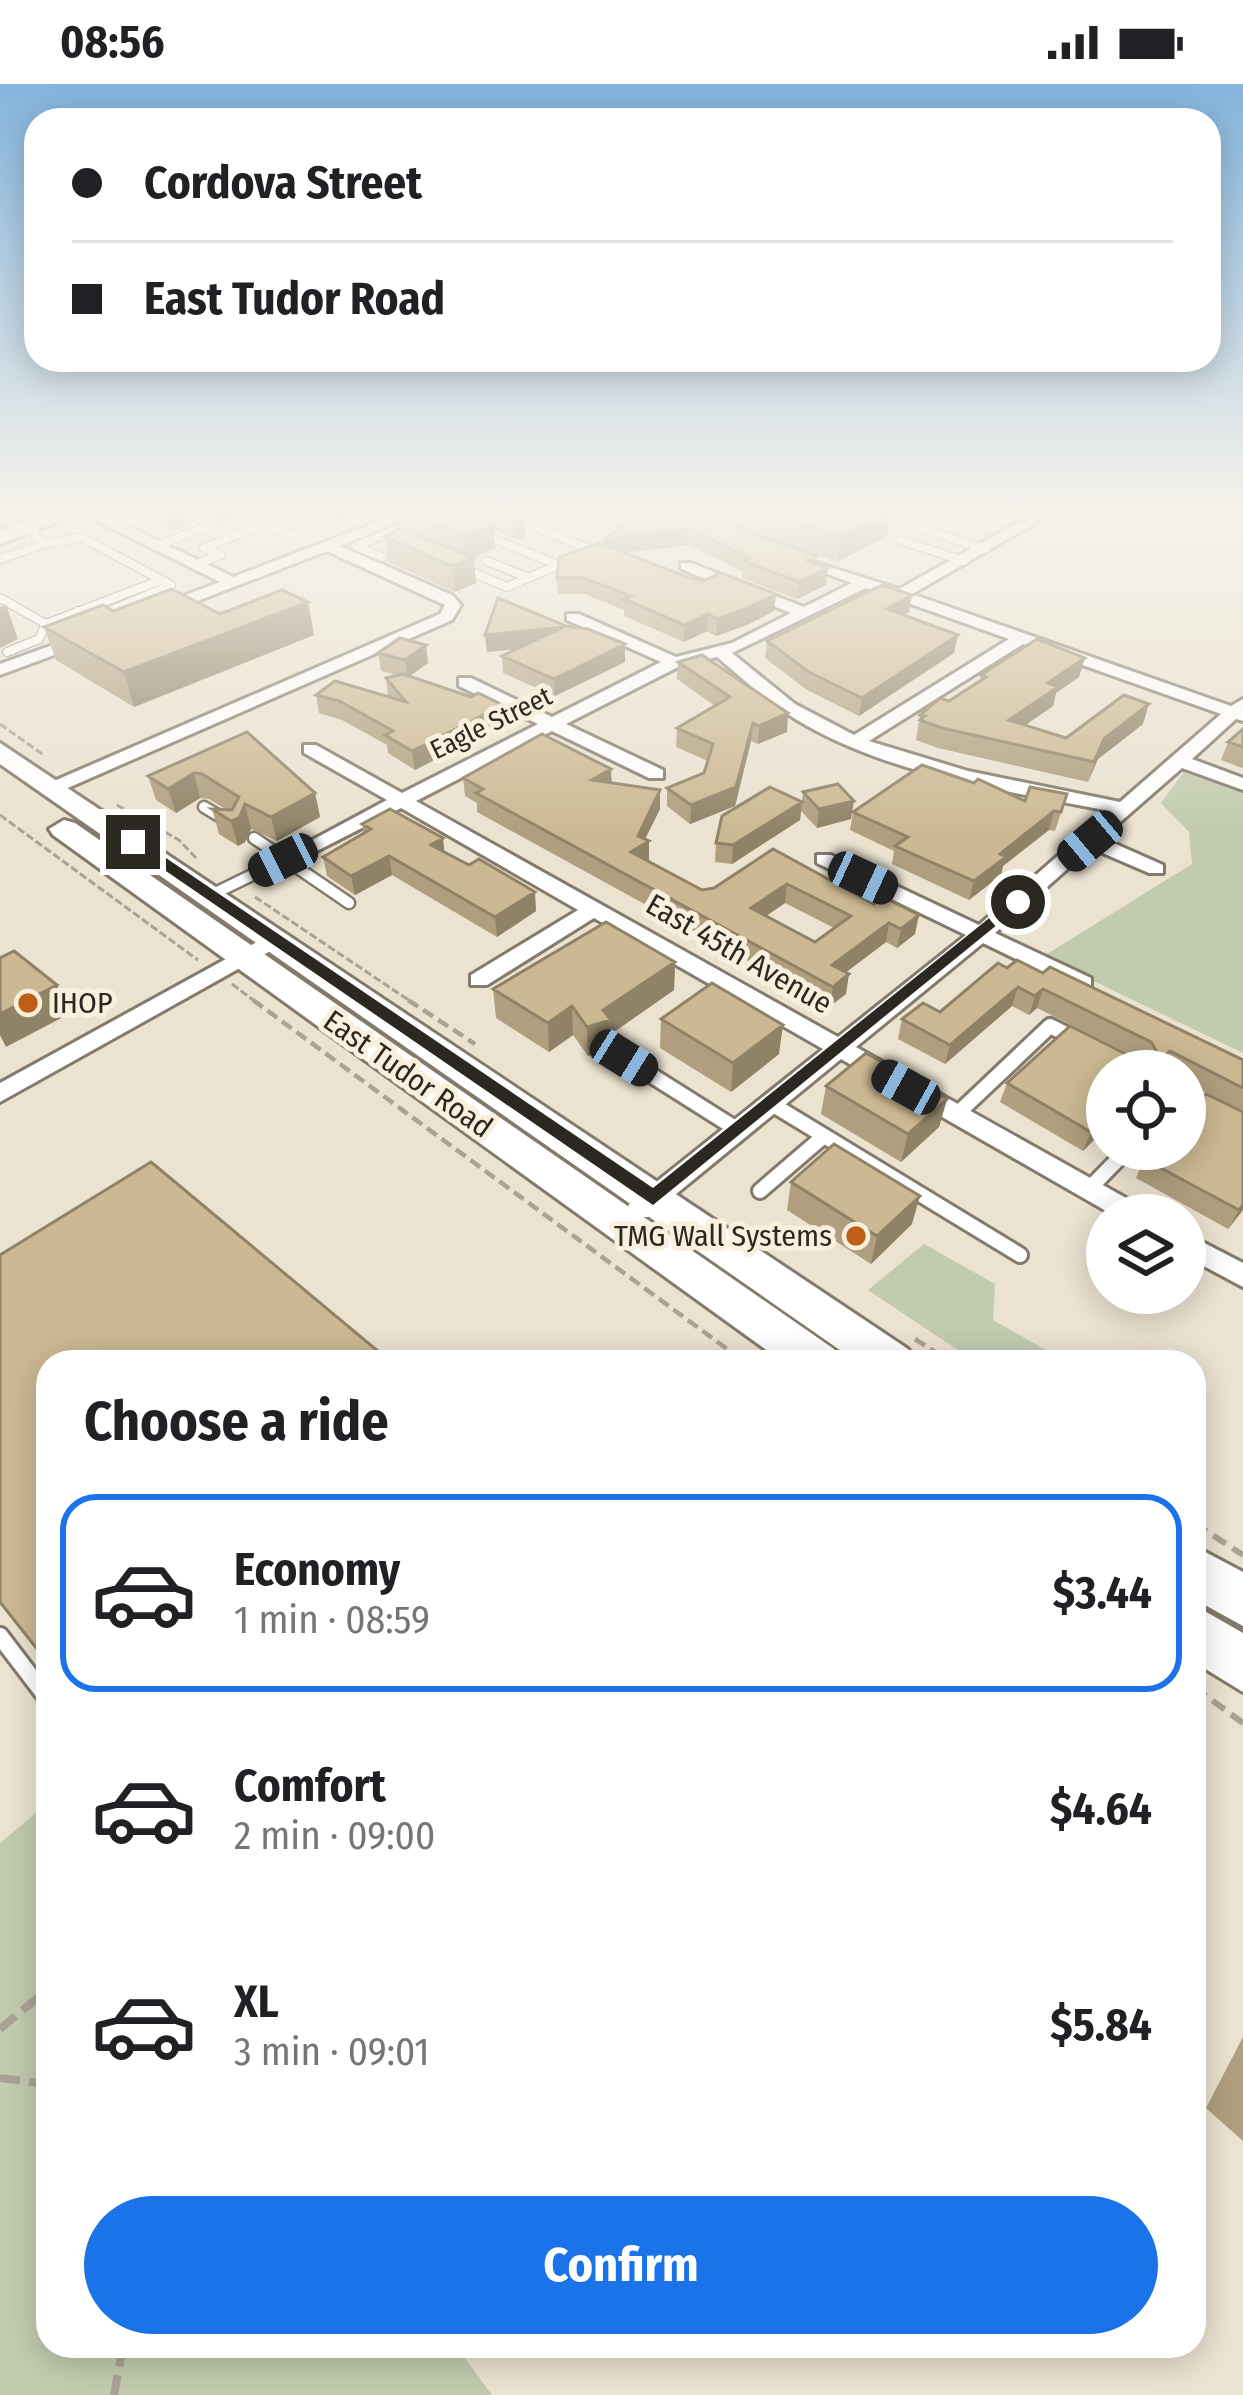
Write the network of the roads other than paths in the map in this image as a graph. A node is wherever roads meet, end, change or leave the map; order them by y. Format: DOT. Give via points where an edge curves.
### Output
graph roads {
  1 [pos="33,617"];
  2 [pos="62,617"];
  3 [pos="140,617"];
  4 [pos="446,617"];
  5 [pos="573,617"];
  6 [pos="800,617"];
  7 [pos="961,617"];
  8 [pos="46,624"];
  9 [pos="1021,638"];
  10 [pos="719,650"];
  11 [pos="7,652"];
  12 [pos="674,662"];
  13 [pos="0,670"];
  14 [pos="465,682"];
  15 [pos="1240,711"];
  16 [pos="551,723"];
  17 [pos="856,741"];
  18 [pos="310,748"];
  19 [pos="0,751"];
  20 [pos="1180,760"];
  21 [pos="656,773"];
  22 [pos="0,783"];
  23 [pos="1243,784"];
  24 [pos="55,788"];
  25 [pos="398,798"];
  26 [pos="204,807"];
  27 [pos="1126,809"];
  28 [pos="235,826"];
  29 [pos="254,838"];
  30 [pos="1090,841"];
  31 [pos="291,856"];
  32 [pos="824,860"];
  33 [pos="1156,869"];
  34 [pos="211,895"];
  35 [pos="349,903"];
  36 [pos="594,908"];
  37 [pos="982,933"];
  38 [pos="250,953"];
  39 [pos="479,980"];
  40 [pos="1100,991"];
  41 [pos="838,1048"];
  42 [pos="1097,1050"];
  43 [pos="624,1058"];
  44 [pos="0,1075"];
  45 [pos="0,1094"];
  46 [pos="770,1103"];
  47 [pos="1206,1106"];
  48 [pos="956,1114"];
  49 [pos="1243,1125"];
  50 [pos="738,1130"];
  51 [pos="824,1136"];
  52 [pos="1107,1170"];
  53 [pos="1089,1189"];
  54 [pos="760,1191"];
  55 [pos="1098,1194"];
  56 [pos="638,1211"];
  57 [pos="1206,1254"];
  58 [pos="1020,1256"];
  59 [pos="1241,1271"];
  60 [pos="797,1350"];
  61 [pos="872,1350"];
  62 [pos="1206,1578"];
  63 [pos="1243,1601"];
  64 [pos="0,1636"];
  65 [pos="1206,1639"];
  66 [pos="1243,1665"];
  67 [pos="36,1683"];
  1 -- 8 [label="lane"];
  2 -- 8 [label="lane"];
  3 -- 13 [label="street"];
  4 -- 24 [label="street"];
  5 -- 12 [label="street"];
  6 -- 10 [label="street, Eagle Street"];
  7 -- 9 [label="street"];
  8 -- 11 [label="lane" via="39,639"];
  9 -- 15 [label="street"];
  9 -- 17 [label="street"];
  10 -- 12 [label="street, Eagle Street"];
  10 -- 17 [label="street" via="768,693"];
  12 -- 16 [label="street, Eagle Street"];
  14 -- 16 [label="street"];
  15 -- 20 [label="street"];
  16 -- 21 [label="street"];
  16 -- 25 [label="street, Eagle Street"];
  17 -- 27 [label="street" via="906,760"];
  18 -- 25 [label="street, East 45th Avenue"];
  19 -- 24 [label="main road, East Tudor Road"];
  20 -- 23 [label="street"];
  20 -- 27 [label="street"];
  22 -- 38 [label="main road, East Tudor Road"];
  24 -- 34 [label="main road, East Tudor Road"];
  25 -- 31 [label="street, Eagle Street"];
  25 -- 36 [label="street, East 45th Avenue"];
  26 -- 28 [label="lane"];
  27 -- 30 [label="street"];
  29 -- 31 [label="lane"];
  30 -- 33 [label="street"];
  30 -- 37 [label="street"];
  31 -- 34 [label="lane, Eagle Street"];
  31 -- 35 [label="lane"];
  32 -- 37 [label="street"];
  34 -- 38 [label="main road, East Tudor Road"];
  36 -- 39 [label="street"];
  36 -- 41 [label="street, East 45th Avenue" via="710,988"];
  37 -- 40 [label="street"];
  37 -- 41 [label="street"];
  38 -- 44 [label="street"];
  38 -- 45 [label="street"];
  38 -- 56 [label="main road, East Tudor Road"];
  41 -- 46 [label="street"];
  41 -- 48 [label="street, East 45th Avenue"];
  42 -- 48 [label="lane" via="1050,1026"];
  43 -- 50 [label="lane"];
  46 -- 50 [label="street"];
  46 -- 51 [label="lane"];
  47 -- 49 [label="lane"];
  48 -- 53 [label="street, East 45th Avenue"];
  50 -- 56 [label="street"];
  51 -- 54 [label="lane"];
  51 -- 58 [label="lane"];
  52 -- 53 [label="lane"];
  53 -- 55 [label="street, East 45th Avenue"];
  56 -- 60 [label="main road, East Tudor Road"];
  56 -- 61 [label="main road, East Tudor Road"];
  57 -- 59 [label="street"];
  62 -- 63 [label="main road"];
  64 -- 67 [label="lane"];
  65 -- 66 [label="main road"];
}
